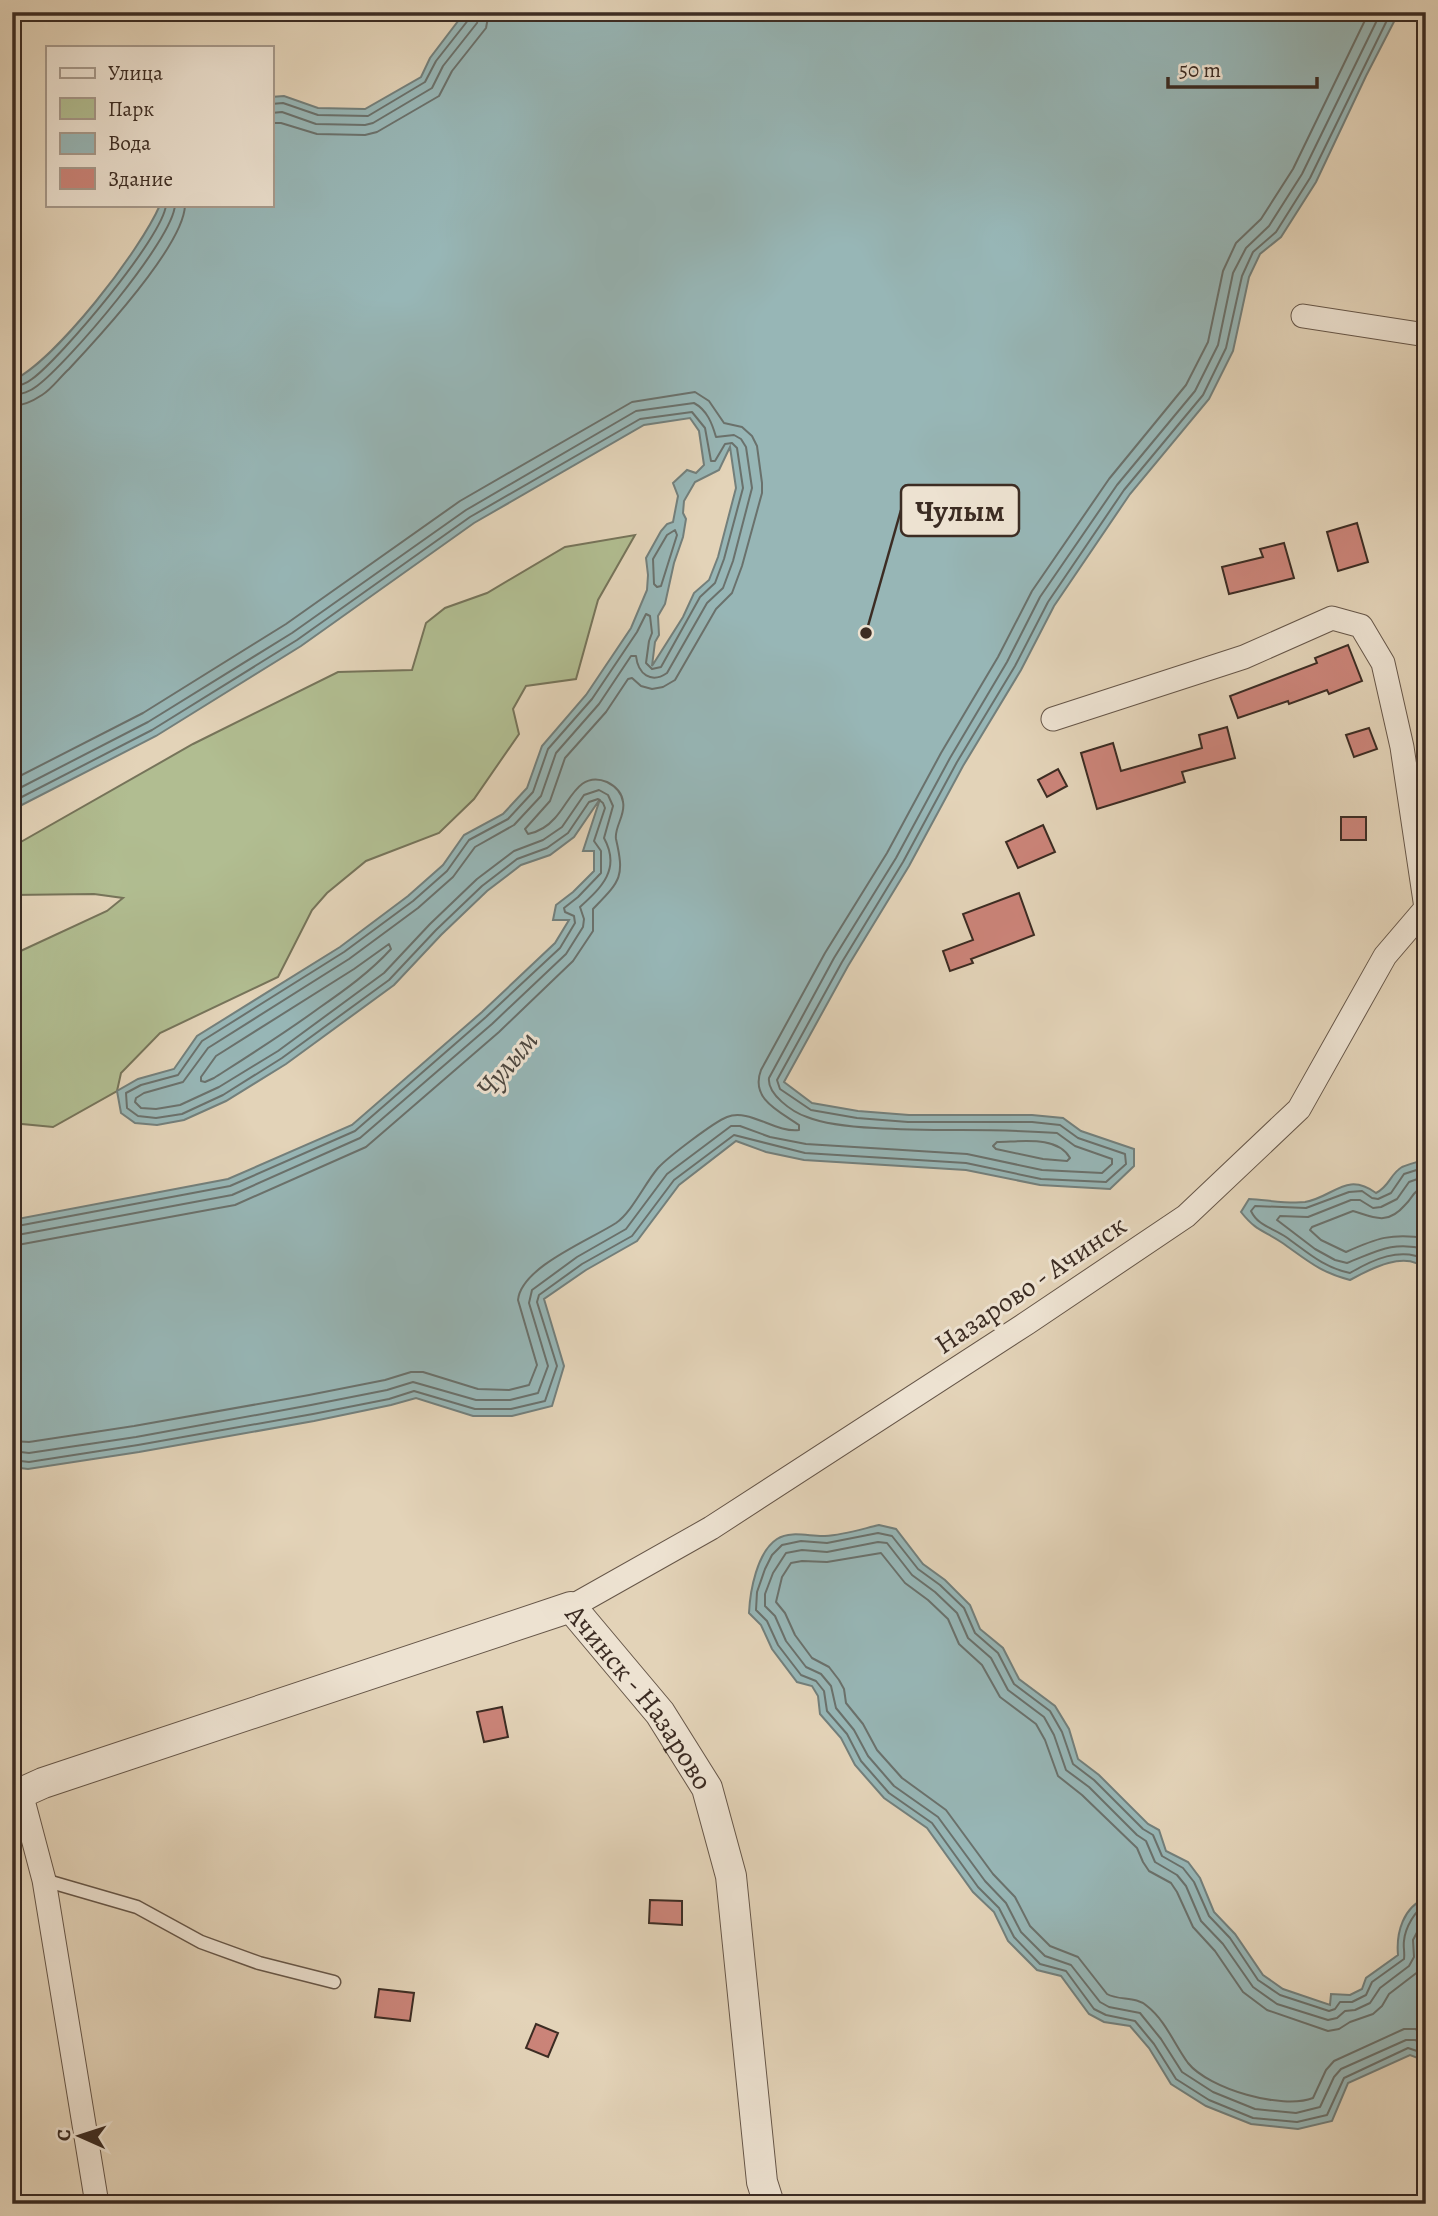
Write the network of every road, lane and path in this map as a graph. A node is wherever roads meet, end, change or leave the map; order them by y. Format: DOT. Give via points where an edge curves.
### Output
graph roads {
  1 [pos="1303,316"];
  2 [pos="1426,335"];
  3 [pos="1053,719"];
  4 [pos="1426,908"];
  5 [pos="571,1607"];
  6 [pos="17,1795"];
  7 [pos="44,1880"];
  8 [pos="334,1982"];
  9 [pos="97,2204"];
  10 [pos="769,2204"];
  1 -- 2 [label="street"];
  3 -- 4 [label="street" via="1244,657 1332,618 1361,626 1383,663 1402,747"];
  4 -- 5 [label="street, Назарово - Ачинск" via="1385,956 1298,1109 1186,1216 711,1528"];
  5 -- 6 [label="street, Ачинск - Назарово"];
  5 -- 10 [label="street, Ачинск - Назарово" via="660,1713 707,1788 731,1876 762,2182"];
  6 -- 7 [label="street"];
  7 -- 8 [label="lane" via="137,1907 201,1942 259,1963"];
  7 -- 9 [label="street"];
}
